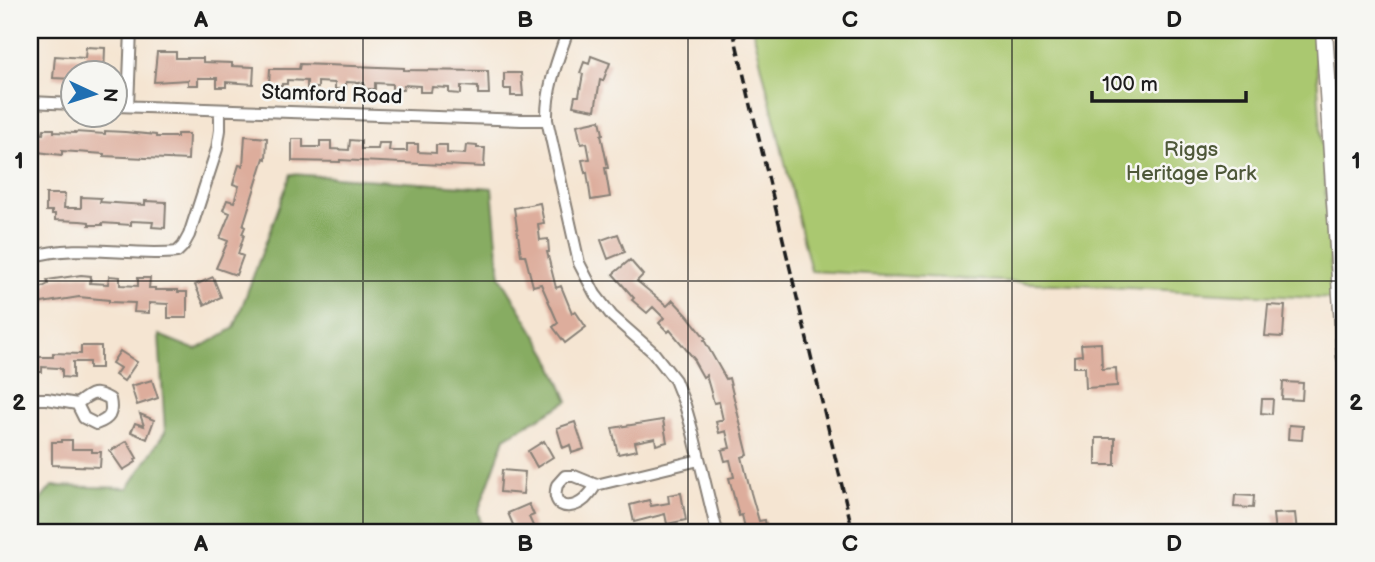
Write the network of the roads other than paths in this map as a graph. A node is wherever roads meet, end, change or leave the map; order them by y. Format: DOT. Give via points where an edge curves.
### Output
graph roads {
  1 [pos="131,30"];
  2 [pos="568,30"];
  3 [pos="1324,30"];
  4 [pos="130,60"];
  5 [pos="30,102"];
  6 [pos="60,103"];
  7 [pos="130,106"];
  8 [pos="220,110"];
  9 [pos="547,120"];
  10 [pos="30,257"];
  11 [pos="1345,357"];
  12 [pos="30,399"];
  13 [pos="77,404"];
  14 [pos="699,460"];
  15 [pos="596,485"];
  16 [pos="717,532"];
  1 -- 4 [label="street"];
  2 -- 9 [label="street" via="548,92"];
  3 -- 11 [label="main road"];
  5 -- 6 [label="street"];
  7 -- 8 [label="street, Stamford Road"];
  8 -- 9 [label="street, Stamford Road"];
  8 -- 10 [label="street" via="217,149 189,234 177,252 75,249"];
  9 -- 14 [label="street" via="579,262 612,316 653,352 675,380"];
  12 -- 13 [label="street"];
  14 -- 15 [label="street"];
  14 -- 16 [label="street"];
}
